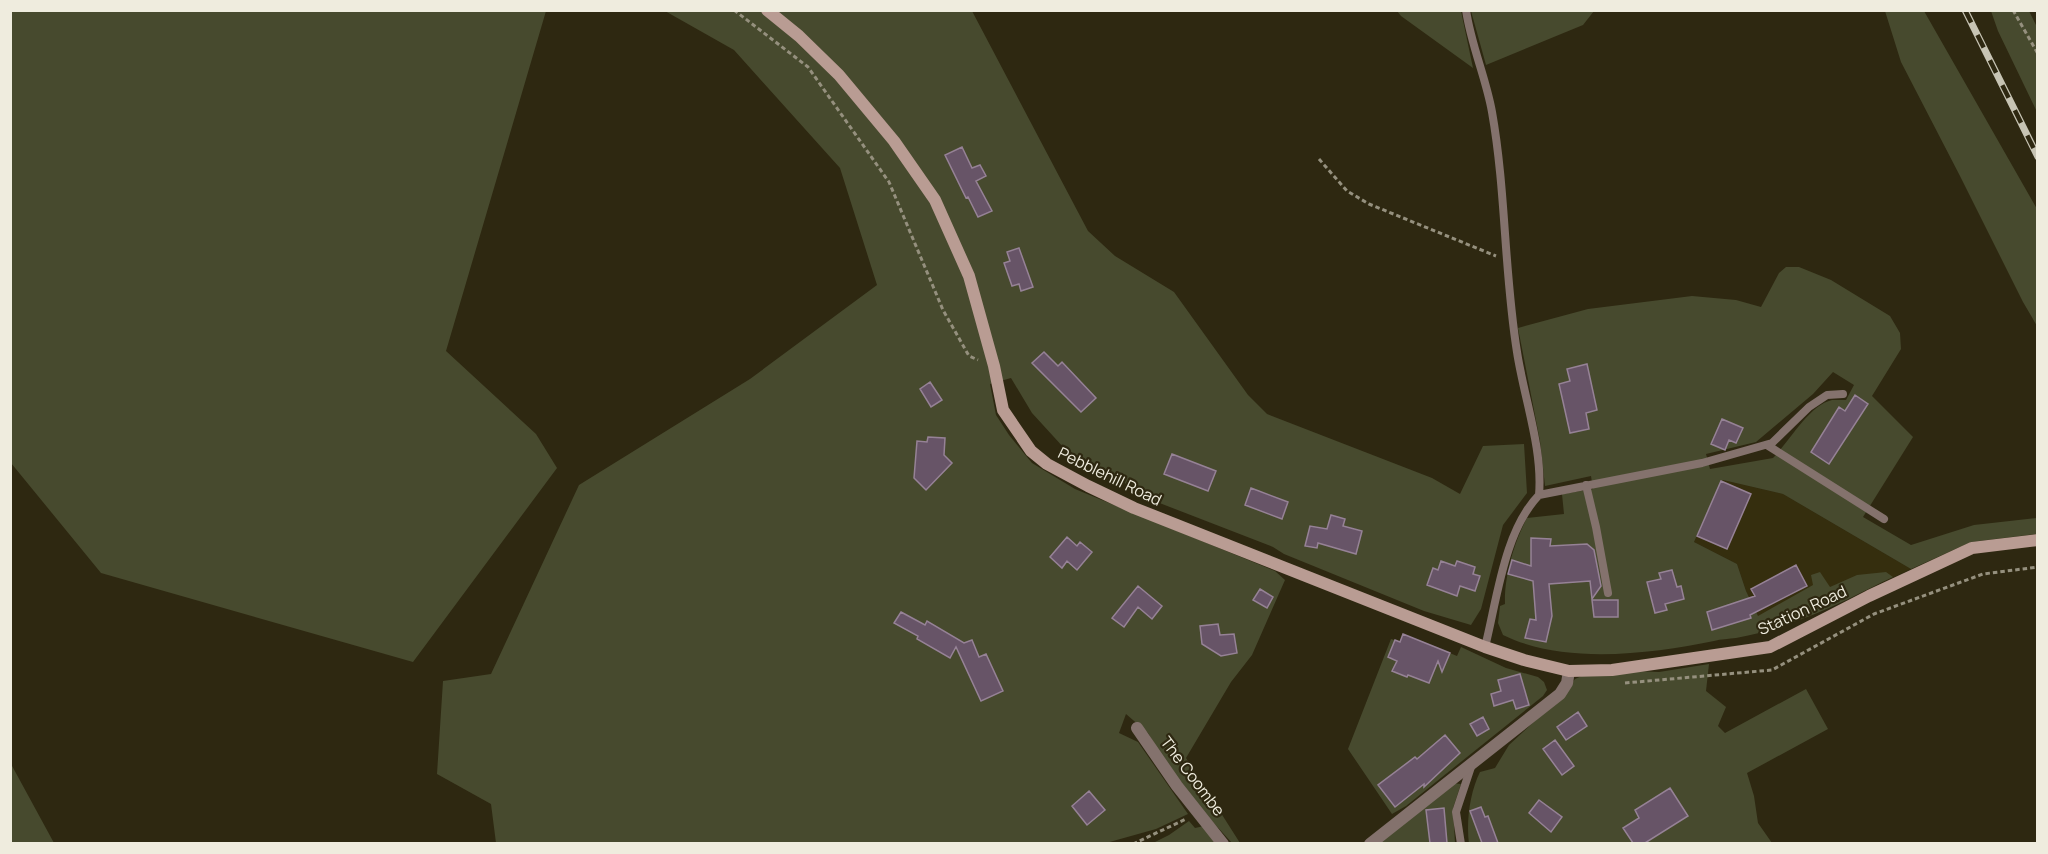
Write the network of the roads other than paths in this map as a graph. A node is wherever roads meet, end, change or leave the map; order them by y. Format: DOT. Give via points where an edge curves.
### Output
graph roads {
  1 [pos="766,10"];
  2 [pos="1466,10"];
  3 [pos="1843,394"];
  4 [pos="1767,445"];
  5 [pos="1586,485"];
  6 [pos="1539,495"];
  7 [pos="1884,519"];
  8 [pos="2037,540"];
  9 [pos="1608,593"];
  10 [pos="1485,647"];
  11 [pos="1569,670"];
  12 [pos="1137,728"];
  13 [pos="1473,760"];
  14 [pos="1223,843"];
  15 [pos="1370,843"];
  16 [pos="1461,843"];
  1 -- 10 [label="main road, Pebblehill Road" via="839,75 894,141 935,200 969,276 1003,410 1031,451 1047,464 1134,508"];
  2 -- 6 [label="lane" via="1491,111 1516,352 1541,477"];
  3 -- 4 [label="lane" via="1827,395 1809,407"];
  4 -- 5 [label="lane" via="1702,463"];
  4 -- 7 [label="lane"];
  5 -- 6 [label="lane"];
  5 -- 9 [label="lane"];
  6 -- 10 [label="lane" via="1516,530 1495,596"];
  8 -- 11 [label="main road, Station Road" via="1972,548 1770,647 1612,670"];
  10 -- 11 [label="main road, Pebblehill Road"];
  11 -- 13 [label="street" via="1560,694"];
  12 -- 14 [label="street, The Coombe"];
  13 -- 15 [label="street"];
  13 -- 16 [label="lane" via="1456,812"];
}
